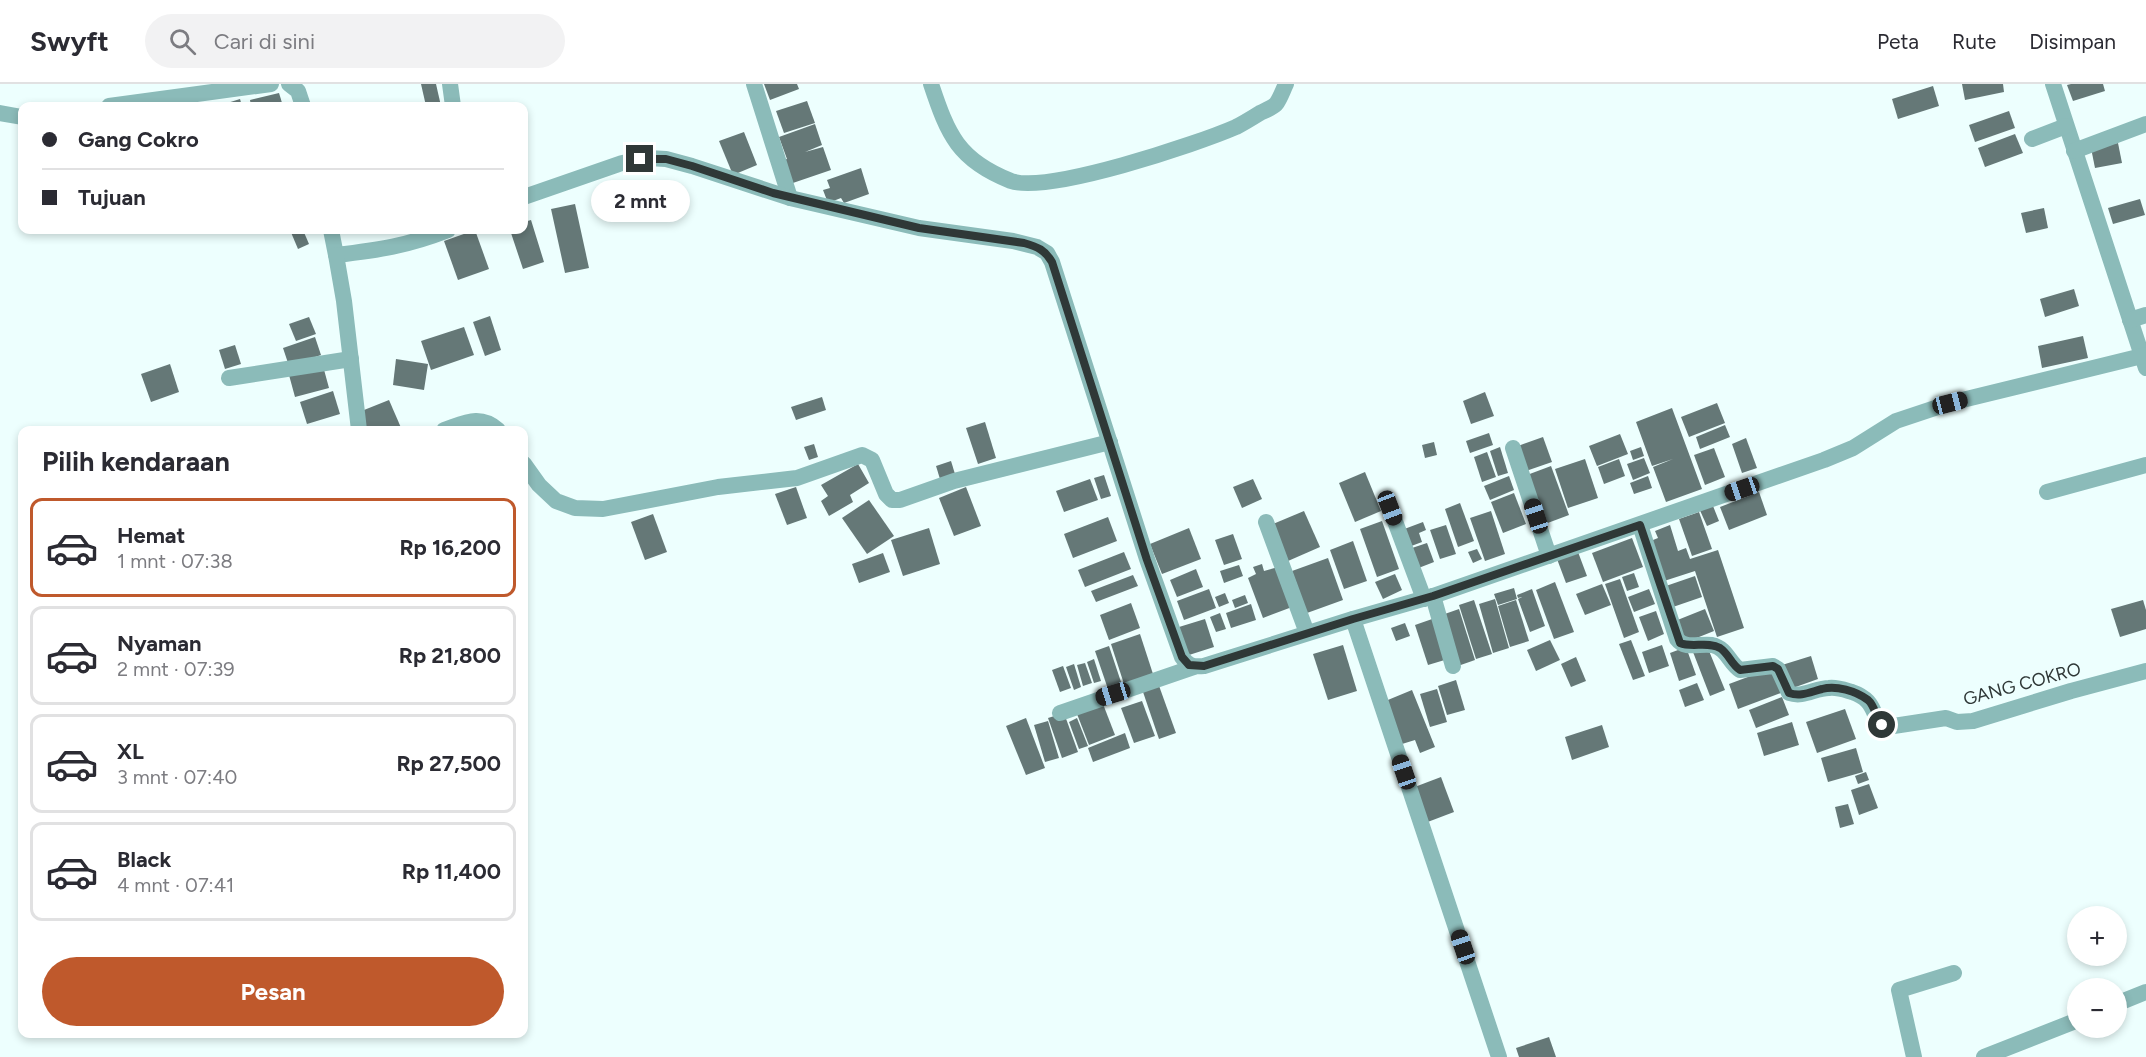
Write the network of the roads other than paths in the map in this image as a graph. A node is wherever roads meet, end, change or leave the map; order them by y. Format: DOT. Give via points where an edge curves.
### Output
graph roads {
  1 [pos="271,84"];
  2 [pos="289,84"];
  3 [pos="450,84"];
  4 [pos="754,84"];
  5 [pos="931,84"];
  6 [pos="1286,84"];
  7 [pos="2053,84"];
  8 [pos="138,102"];
  9 [pos="302,102"];
  10 [pos="452,102"];
  11 [pos="0,113"];
  12 [pos="18,116"];
  13 [pos="2146,124"];
  14 [pos="2066,126"];
  15 [pos="2032,139"];
  16 [pos="2074,151"];
  17 [pos="528,196"];
  18 [pos="790,198"];
  19 [pos="332,234"];
  20 [pos="438,234"];
  21 [pos="336,255"];
  22 [pos="2138,317"];
  23 [pos="351,359"];
  24 [pos="2145,360"];
  25 [pos="229,378"];
  26 [pos="358,426"];
  27 [pos="459,426"];
  28 [pos="494,426"];
  29 [pos="1110,442"];
  30 [pos="1513,448"];
  31 [pos="2146,465"];
  32 [pos="528,470"];
  33 [pos="2047,492"];
  34 [pos="1390,508"];
  35 [pos="1266,522"];
  36 [pos="1640,525"];
  37 [pos="1549,556"];
  38 [pos="1428,598"];
  39 [pos="1353,619"];
  40 [pos="1306,633"];
  41 [pos="1453,666"];
  42 [pos="1194,667"];
  43 [pos="2146,671"];
  44 [pos="1060,713"];
  45 [pos="1954,973"];
  46 [pos="2146,992"];
  47 [pos="2127,1000"];
  48 [pos="2067,1024"];
  49 [pos="1499,1057"];
  50 [pos="1914,1057"];
  51 [pos="1984,1057"];
  1 -- 8 [label="street"];
  2 -- 9 [label="street" via="298,91"];
  3 -- 10 [label="street"];
  4 -- 18 [label="street"];
  5 -- 6 [label="street" via="943,121 960,149 999,175 1014,182 1031,183 1084,176 1212,136 1275,104"];
  7 -- 14 [label="street"];
  11 -- 12 [label="street"];
  13 -- 16 [label="street"];
  14 -- 15 [label="street"];
  14 -- 16 [label="street"];
  16 -- 22 [label="street"];
  17 -- 18 [label="street" via="602,169 648,158 692,166"];
  18 -- 29 [label="street" via="919,228 1024,243 1047,254"];
  19 -- 21 [label="street"];
  20 -- 21 [label="street" via="412,244"];
  21 -- 23 [label="street"];
  22 -- 24 [label="street"];
  23 -- 25 [label="street"];
  23 -- 26 [label="street"];
  24 -- 36 [label="street" via="1920,412 1824,460"];
  27 -- 28 [label="street" via="478,421"];
  29 -- 32 [label="street" via="965,478 900,500 892,500 886,494 872,460 862,455 797,478 603,509 575,508 556,501"];
  29 -- 42 [label="street" via="1182,657"];
  30 -- 37 [label="street"];
  31 -- 33 [label="street"];
  34 -- 38 [label="street"];
  35 -- 40 [label="street"];
  36 -- 37 [label="street"];
  36 -- 43 [label="street, GANG COKRO" via="1680,643 1714,645 1740,670 1773,666 1794,695 1829,688 1854,693 1871,704 1879,722 1887,727 1946,718 1973,721"];
  37 -- 38 [label="street"];
  38 -- 39 [label="street"];
  38 -- 41 [label="street"];
  39 -- 40 [label="street"];
  39 -- 49 [label="street"];
  40 -- 42 [label="street"];
  42 -- 44 [label="street"];
  45 -- 50 [label="street" via="1899,990"];
  46 -- 47 [label="street"];
  48 -- 51 [label="street"];
}
